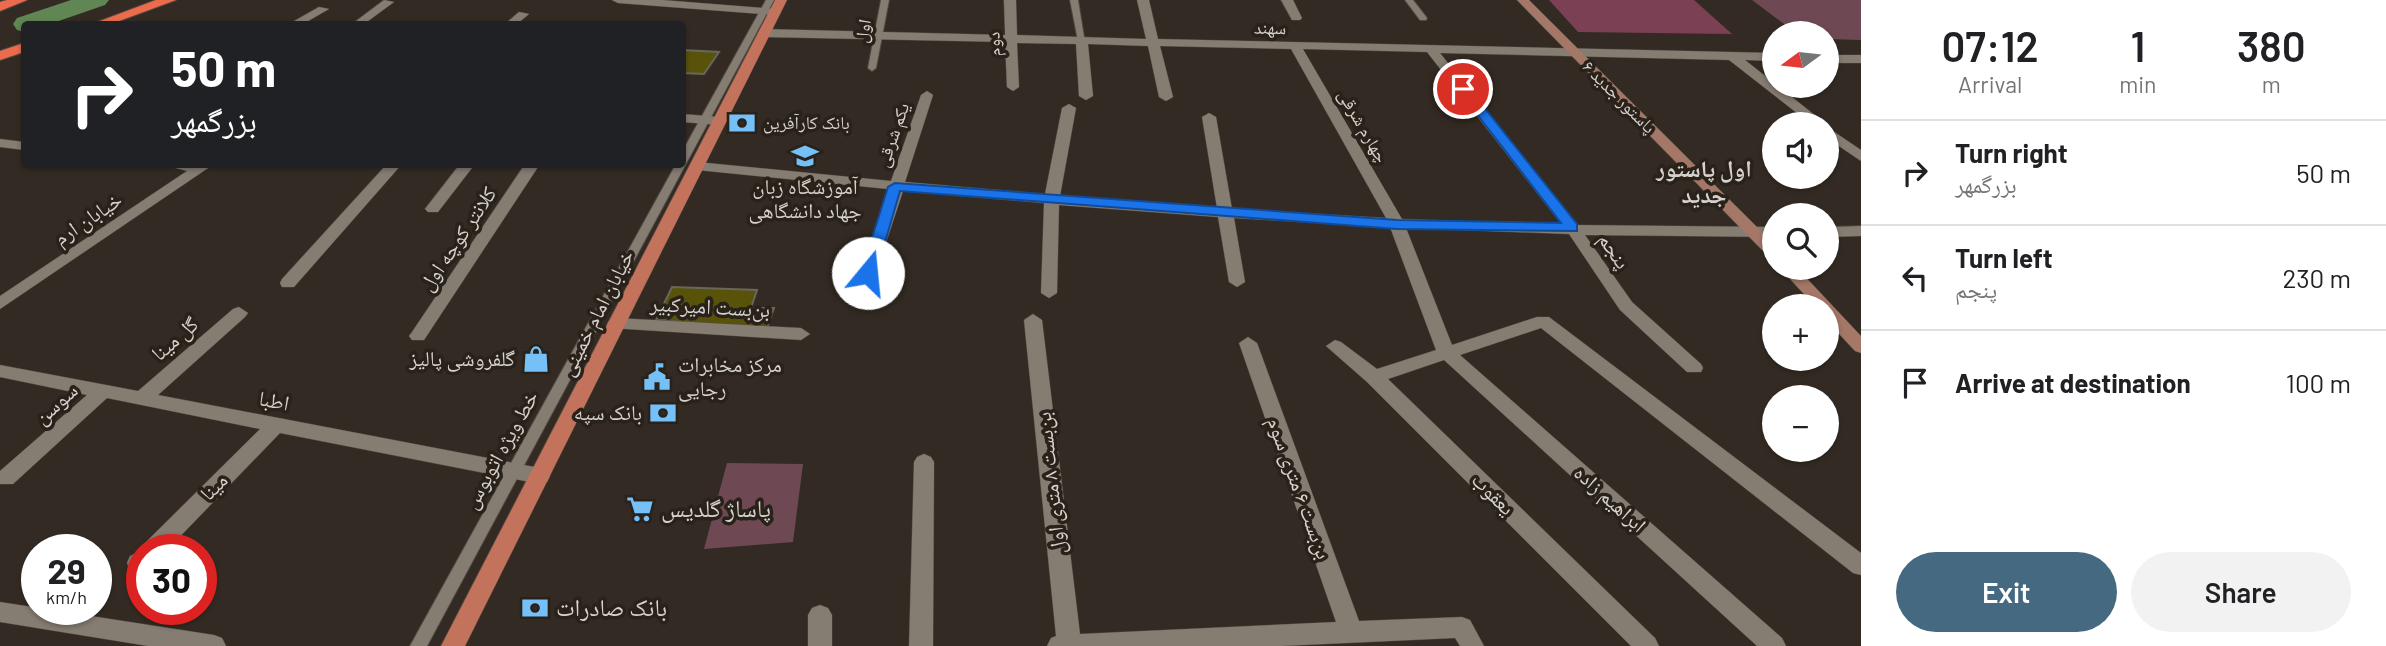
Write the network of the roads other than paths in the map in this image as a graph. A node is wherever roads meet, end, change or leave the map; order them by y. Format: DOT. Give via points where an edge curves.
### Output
graph roads {
  1 [pos="20,0"];
  2 [pos="150,0"];
  3 [pos="169,0"];
  4 [pos="618,0"];
  5 [pos="885,0"];
  6 [pos="1010,0"];
  7 [pos="1074,0"];
  8 [pos="1143,0"];
  9 [pos="1287,0"];
  10 [pos="1409,0"];
  11 [pos="1524,0"];
  12 [pos="388,2"];
  13 [pos="772,6"];
  14 [pos="0,7"];
  15 [pos="323,9"];
  16 [pos="523,14"];
  17 [pos="1296,18"];
  18 [pos="1423,18"];
  19 [pos="93,21"];
  20 [pos="108,21"];
  21 [pos="301,21"];
  22 [pos="361,21"];
  23 [pos="514,21"];
  24 [pos="764,33"];
  25 [pos="878,36"];
  26 [pos="1012,39"];
  27 [pos="1082,41"];
  28 [pos="1153,42"];
  29 [pos="1295,46"];
  30 [pos="21,48"];
  31 [pos="1432,49"];
  32 [pos="1575,52"];
  33 [pos="0,56"];
  34 [pos="1732,56"];
  35 [pos="1762,57"];
  36 [pos="1839,59"];
  37 [pos="1861,59"];
  38 [pos="872,68"];
  39 [pos="1013,86"];
  40 [pos="927,95"];
  41 [pos="1086,96"];
  42 [pos="1166,97"];
  43 [pos="1069,108"];
  44 [pos="1804,112"];
  45 [pos="1209,117"];
  46 [pos="686,118"];
  47 [pos="713,120"];
  48 [pos="1839,140"];
  49 [pos="0,143"];
  50 [pos="21,146"];
  51 [pos="1861,157"];
  52 [pos="687,164"];
  53 [pos="203,168"];
  54 [pos="391,168"];
  55 [pos="465,168"];
  56 [pos="530,168"];
  57 [pos="685,168"];
  58 [pos="685,168"];
  59 [pos="895,187"];
  60 [pos="1052,199"];
  61 [pos="433,209"];
  62 [pos="1226,213"];
  63 [pos="1397,224"];
  64 [pos="1572,228"];
  65 [pos="1861,231"];
  66 [pos="1755,232"];
  67 [pos="1762,232"];
  68 [pos="1839,232"];
  69 [pos="1762,240"];
  70 [pos="868,273"];
  71 [pos="1799,280"];
  72 [pos="1237,282"];
  73 [pos="288,283"];
  74 [pos="1049,293"];
  75 [pos="1812,294"];
  76 [pos="0,304"];
  77 [pos="239,313"];
  78 [pos="1033,320"];
  79 [pos="1839,323"];
  80 [pos="616,324"];
  81 [pos="801,334"];
  82 [pos="418,336"];
  83 [pos="1248,343"];
  84 [pos="1335,346"];
  85 [pos="1861,347"];
  86 [pos="1447,352"];
  87 [pos="1694,368"];
  88 [pos="0,371"];
  89 [pos="1374,377"];
  90 [pos="103,391"];
  91 [pos="141,399"];
  92 [pos="276,425"];
  93 [pos="924,462"];
  94 [pos="513,471"];
  95 [pos="540,475"];
  96 [pos="6,478"];
  97 [pos="168,534"];
  98 [pos="1861,566"];
  99 [pos="0,612"];
  100 [pos="820,615"];
  101 [pos="1351,633"];
  102 [pos="1467,637"];
  103 [pos="1324,640"];
  104 [pos="214,646"];
  105 [pos="418,646"];
  106 [pos="453,646"];
  107 [pos="820,646"];
  108 [pos="921,646"];
  109 [pos="1059,646"];
  110 [pos="1069,646"];
  111 [pos="1647,646"];
  112 [pos="1774,646"];
  1 -- 14 [label="highway"];
  2 -- 19 [label="highway"];
  3 -- 20 [label="highway"];
  4 -- 13 [label="street"];
  5 -- 25 [label="lane, اول"];
  6 -- 26 [label="street, دوم"];
  7 -- 27 [label="lane"];
  8 -- 28 [label="street"];
  9 -- 17 [label="street"];
  10 -- 18 [label="lane"];
  11 -- 32 [label="main road, پاستور جدید ۶"];
  12 -- 22 [label="street"];
  13 -- 24 [label="main road, خیابان امام خمینی"];
  13 -- 47 [label="lane"];
  15 -- 21 [label="street"];
  16 -- 23 [label="street"];
  24 -- 25 [label="street, سهند"];
  24 -- 47 [label="main road, خیابان امام خمینی"];
  25 -- 26 [label="street, سهند"];
  25 -- 38 [label="lane, اول"];
  26 -- 27 [label="street, سهند"];
  26 -- 39 [label="street, دوم"];
  27 -- 28 [label="street, سهند"];
  27 -- 41 [label="street"];
  28 -- 29 [label="street, سهند"];
  28 -- 42 [label="street"];
  29 -- 31 [label="street, سهند"];
  29 -- 63 [label="street, چهارم شرقی"];
  30 -- 33 [label="highway"];
  31 -- 32 [label="street, سهند"];
  31 -- 64 [label="street, پنجم"];
  32 -- 34 [label="street, سهند"];
  32 -- 66 [label="main road, پاستور جدید ۶"];
  34 -- 35 [label="street, سهند"];
  34 -- 44 [label="street"];
  36 -- 37 [label="street"];
  40 -- 59 [label="street, یکم شرقی"];
  43 -- 60 [label="street"];
  45 -- 62 [label="street"];
  46 -- 47 [label="street"];
  47 -- 52 [label="main road, خیابان امام خمینی"];
  48 -- 51 [label="street"];
  49 -- 50 [label="street"];
  52 -- 59 [label="street"];
  53 -- 76 [label="street, خیابان ارم"];
  54 -- 73 [label="street"];
  55 -- 61 [label="street"];
  56 -- 82 [label="street, کلانتر کوچه اول"];
  57 -- 80 [label="main road, خیابان امام خمینی"];
  58 -- 94 [label="lane, خط ویژه اتوبوس"];
  59 -- 60 [label="street"];
  59 -- 70 [label="street, یکم شرقی"];
  60 -- 62 [label="street"];
  60 -- 74 [label="street"];
  62 -- 63 [label="street"];
  62 -- 72 [label="street"];
  63 -- 64 [label="street"];
  63 -- 86 [label="street, چهارم شرقی"];
  64 -- 66 [label="street"];
  64 -- 87 [label="street, پنجم" via="1626,306"];
  65 -- 68 [label="street"];
  66 -- 67 [label="street"];
  66 -- 69 [label="main road, پاستور جدید ۶"];
  71 -- 75 [label="main road"];
  77 -- 91 [label="street, گل مینا"];
  78 -- 110 [label="street, بن‌بست ۸ متری اول"];
  79 -- 85 [label="main road"];
  80 -- 81 [label="street, بن‌بست امیرکبیر"];
  80 -- 95 [label="main road, خیابان امام خمینی"];
  83 -- 101 [label="street, بن‌بست ۶ متری سوم"];
  84 -- 89 [label="street, یعقوب"];
  86 -- 89 [label="street"];
  86 -- 98 [label="street" via="1543,321"];
  86 -- 112 [label="street, ابراهیم زاده"];
  88 -- 90 [label="street, اطبا"];
  89 -- 111 [label="street, یعقوب"];
  90 -- 91 [label="street, اطبا"];
  90 -- 96 [label="street, سوسن"];
  91 -- 92 [label="street, اطبا"];
  92 -- 94 [label="street, اطبا"];
  92 -- 97 [label="street, مینا"];
  93 -- 108 [label="street"];
  94 -- 95 [label="street, اطبا"];
  94 -- 105 [label="lane, خط ویژه اتوبوس"];
  95 -- 106 [label="main road, خیابان امام خمینی"];
  99 -- 104 [label="street"];
  100 -- 107 [label="street"];
  101 -- 102 [label="street"];
  101 -- 103 [label="street"];
  103 -- 110 [label="street"];
  109 -- 110 [label="street"];
}
